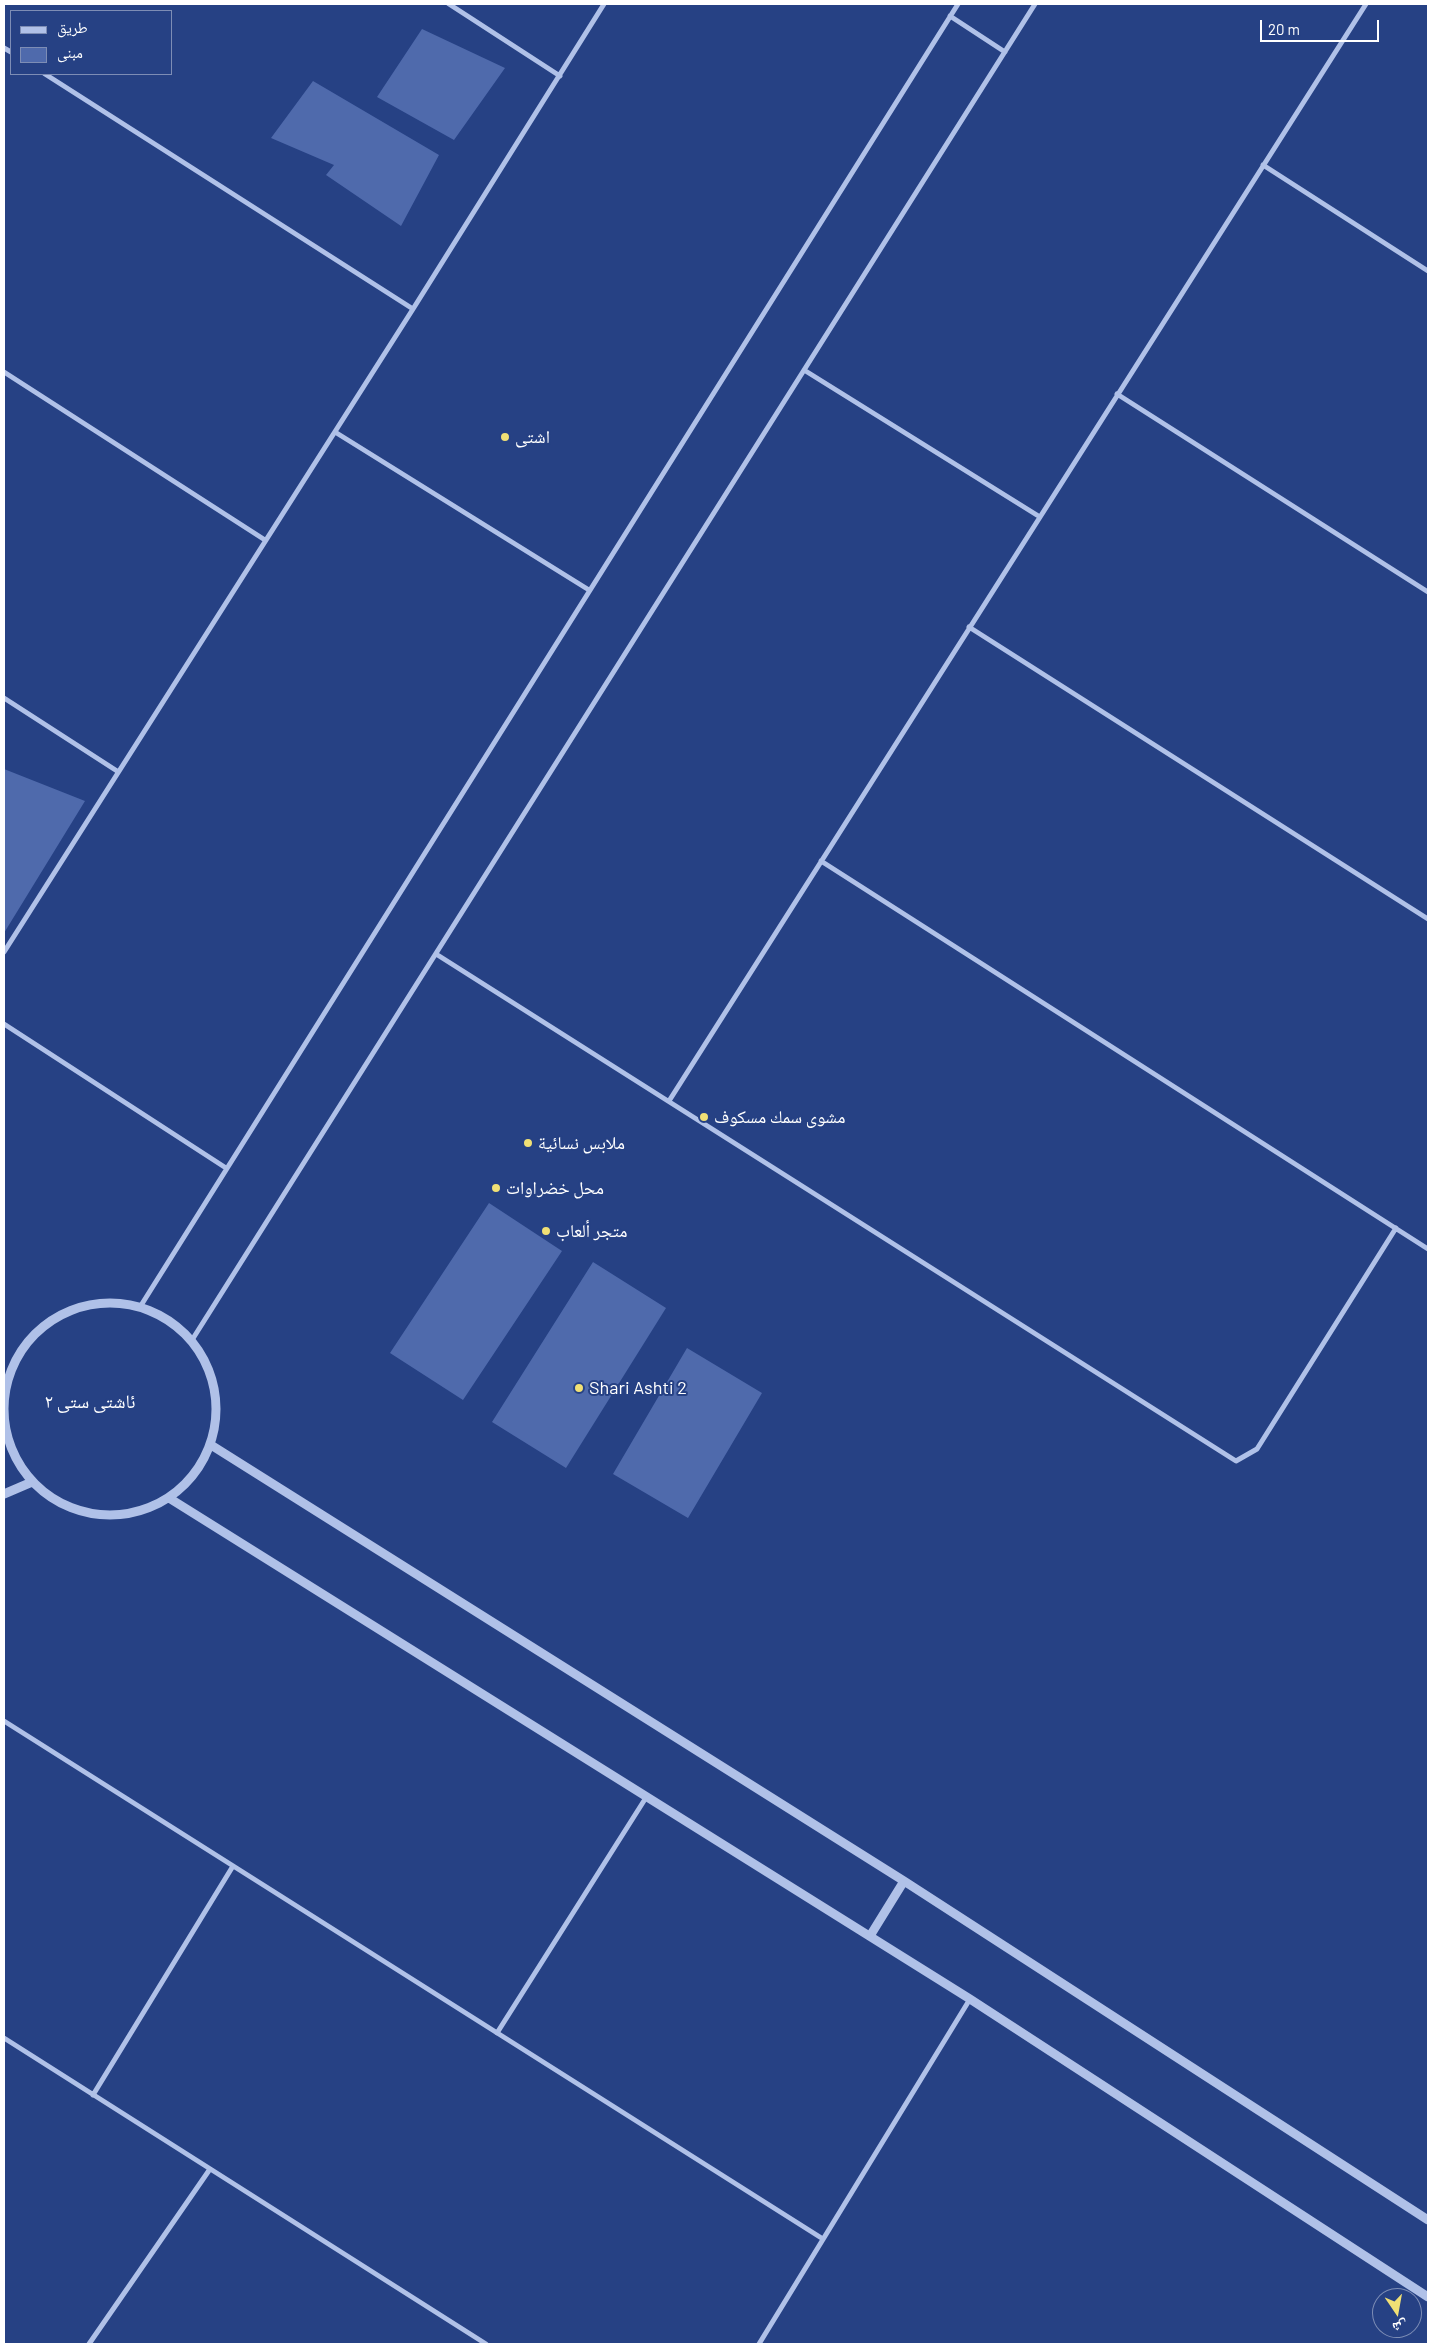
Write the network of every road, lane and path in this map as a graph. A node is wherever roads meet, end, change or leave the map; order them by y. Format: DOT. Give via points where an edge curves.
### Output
graph roads {
  1 [pos="448,4"];
  2 [pos="604,4"];
  3 [pos="958,4"];
  4 [pos="1035,4"];
  5 [pos="1366,4"];
  6 [pos="950,16"];
  7 [pos="1005,52"];
  8 [pos="47,75"];
  9 [pos="560,76"];
  10 [pos="1263,165"];
  11 [pos="1428,270"];
  12 [pos="413,309"];
  13 [pos="804,370"];
  14 [pos="4,372"];
  15 [pos="1117,394"];
  16 [pos="335,432"];
  17 [pos="1040,517"];
  18 [pos="265,540"];
  19 [pos="590,590"];
  20 [pos="1428,592"];
  21 [pos="970,627"];
  22 [pos="4,698"];
  23 [pos="118,771"];
  24 [pos="821,861"];
  25 [pos="1428,919"];
  26 [pos="4,952"];
  27 [pos="436,954"];
  28 [pos="4,1024"];
  29 [pos="668,1101"];
  30 [pos="226,1168"];
  31 [pos="1396,1228"];
  32 [pos="1428,1249"];
  33 [pos="140,1307"];
  34 [pos="192,1340"];
  35 [pos="4,1426"];
  36 [pos="211,1445"];
  37 [pos="32,1482"];
  38 [pos="4,1494"];
  39 [pos="169,1498"];
  40 [pos="4,1720"];
  41 [pos="647,1796"];
  42 [pos="233,1866"];
  43 [pos="904,1881"];
  44 [pos="870,1936"];
  45 [pos="970,1999"];
  46 [pos="497,2033"];
  47 [pos="4,2038"];
  48 [pos="93,2095"];
  49 [pos="210,2168"];
  50 [pos="1428,2220"];
  51 [pos="823,2239"];
  52 [pos="1428,2297"];
  53 [pos="89,2344"];
  54 [pos="486,2344"];
  55 [pos="759,2344"];
  1 -- 9 [label="street"];
  2 -- 9 [label="street"];
  3 -- 6 [label="street"];
  4 -- 7 [label="street"];
  5 -- 10 [label="street"];
  6 -- 7 [label="street"];
  6 -- 19 [label="street"];
  7 -- 13 [label="street"];
  8 -- 12 [label="street"];
  9 -- 12 [label="street"];
  10 -- 11 [label="street"];
  10 -- 15 [label="street"];
  12 -- 16 [label="street"];
  13 -- 17 [label="street"];
  13 -- 27 [label="street"];
  14 -- 18 [label="street"];
  15 -- 17 [label="street"];
  15 -- 20 [label="street"];
  16 -- 18 [label="street"];
  16 -- 19 [label="street"];
  17 -- 21 [label="street"];
  18 -- 23 [label="street"];
  19 -- 30 [label="street"];
  21 -- 24 [label="street"];
  21 -- 25 [label="street"];
  22 -- 23 [label="street"];
  23 -- 26 [label="street"];
  24 -- 29 [label="street"];
  24 -- 31 [label="street"];
  27 -- 29 [label="street"];
  27 -- 34 [label="street"];
  28 -- 30 [label="street"];
  29 -- 31 [label="street" via="1236,1461 1258,1449"];
  30 -- 33 [label="street"];
  31 -- 32 [label="street"];
  33 -- 34 [label="street" via="160,1315"];
  33 -- 35 [label="street" via="114,1303 87,1306 62,1314 40,1330 22,1350 10,1374 4,1399"];
  34 -- 36 [label="street" via="207,1363 216,1390 216,1418"];
  35 -- 37 [label="street" via="14,1456"];
  36 -- 39 [label="street" via="194,1475"];
  36 -- 43 [label="street"];
  37 -- 38 [label="street"];
  37 -- 39 [label="street" via="55,1500 83,1512 112,1515 142,1511"];
  39 -- 41 [label="street"];
  40 -- 42 [label="street"];
  41 -- 44 [label="street"];
  41 -- 46 [label="street"];
  42 -- 46 [label="street"];
  42 -- 48 [label="street"];
  43 -- 44 [label="street"];
  43 -- 50 [label="street"];
  44 -- 45 [label="street"];
  45 -- 51 [label="street"];
  45 -- 52 [label="street"];
  46 -- 51 [label="street"];
  47 -- 48 [label="street"];
  48 -- 49 [label="street"];
  49 -- 53 [label="street"];
  49 -- 54 [label="street"];
  51 -- 55 [label="street"];
}
